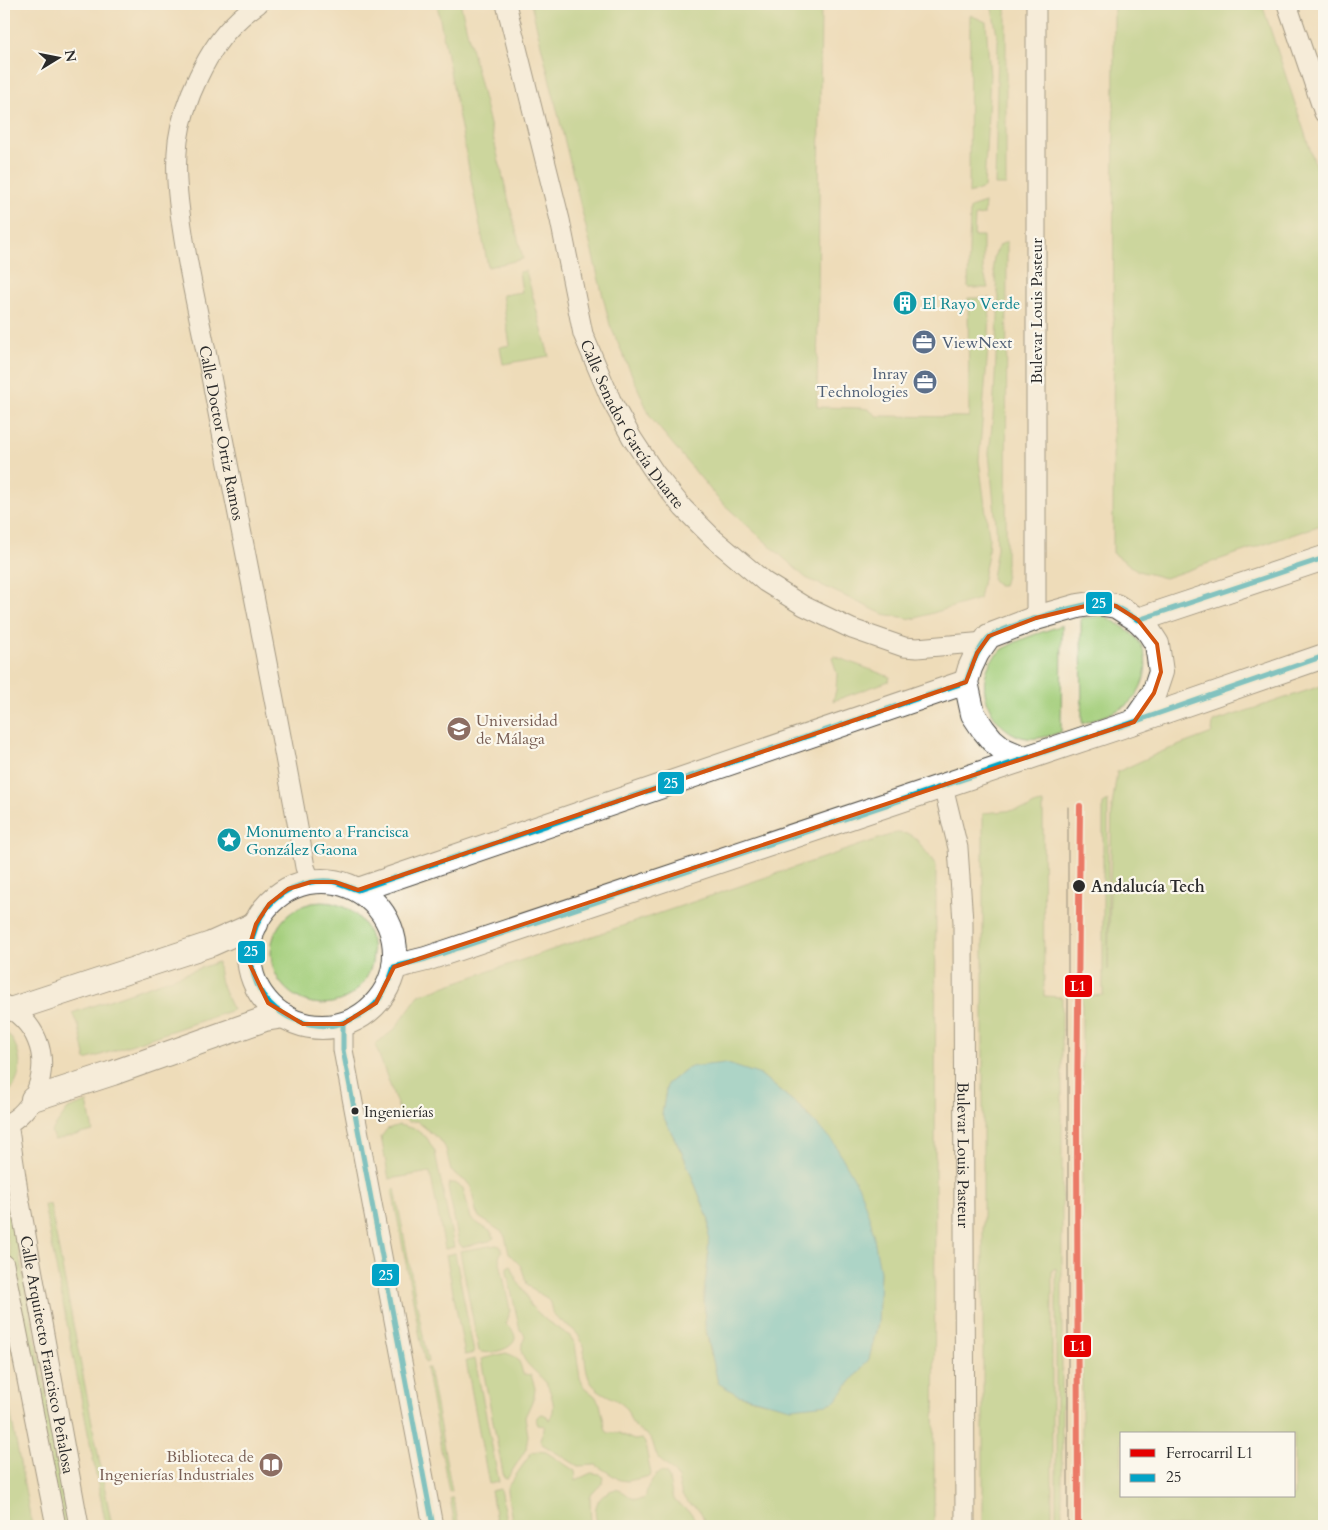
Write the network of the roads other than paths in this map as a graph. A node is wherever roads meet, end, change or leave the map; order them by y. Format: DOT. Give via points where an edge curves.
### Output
graph roads {
  1 [pos="258,4"];
  2 [pos="506,4"];
  3 [pos="1036,4"];
  4 [pos="1287,4"];
  5 [pos="1324,113"];
  6 [pos="1324,558"];
  7 [pos="1036,618"];
  8 [pos="1138,620"];
  9 [pos="984,642"];
  10 [pos="1324,656"];
  11 [pos="966,682"];
  12 [pos="1134,722"];
  13 [pos="1025,759"];
  14 [pos="943,786"];
  15 [pos="311,882"];
  16 [pos="358,890"];
  17 [pos="256,924"];
  18 [pos="394,967"];
  19 [pos="8,1007"];
  20 [pos="284,1016"];
  21 [pos="342,1024"];
  22 [pos="33,1099"];
  23 [pos="6,1124"];
  24 [pos="4,1264"];
  25 [pos="56,1526"];
  26 [pos="79,1526"];
  27 [pos="433,1526"];
  28 [pos="965,1526"];
  1 -- 15 [label="street, Calle Doctor Ortiz Ramos" via="220,41 188,100 178,140 179,210 305,868"];
  2 -- 9 [label="street, Calle Senador García Duarte" via="560,220 583,334 611,400 655,473 714,539 765,582 804,606 852,630 904,647"];
  3 -- 7 [label="street, Bulevar Louis Pasteur"];
  4 -- 5 [label="street"];
  6 -- 8 [label="street"];
  7 -- 8 [label="street" via="1098,603 1116,606"];
  7 -- 9 [label="street" via="989,636"];
  8 -- 12 [label="street" via="1157,644 1161,672 1154,693"];
  9 -- 11 [label="street"];
  10 -- 12 [label="street"];
  11 -- 13 [label="street" via="973,714 983,729 1004,750"];
  11 -- 16 [label="street"];
  12 -- 13 [label="street"];
  13 -- 14 [label="street"];
  14 -- 18 [label="street"];
  14 -- 28 [label="street, Bulevar Louis Pasteur" via="958,848 963,922"];
  15 -- 16 [label="street" via="335,882"];
  15 -- 17 [label="street" via="288,889 269,904"];
  16 -- 18 [label="street" via="376,904 388,923 394,944"];
  17 -- 19 [label="street" via="211,944"];
  17 -- 20 [label="street" via="250,944 250,965 256,985 268,1003"];
  18 -- 21 [label="street" via="388,986 376,1003 361,1016"];
  19 -- 22 [label="street" via="28,1023 38,1041 42,1060 40,1080"];
  20 -- 21 [label="street" via="302,1024 322,1027"];
  20 -- 22 [label="street" via="265,1019"];
  21 -- 27 [label="street" via="342,1050"];
  22 -- 23 [label="street"];
  23 -- 26 [label="street, Calle Arquitecto Francisco Peñalosa"];
  24 -- 25 [label="street, Calle Arquitecto Francisco Peñalosa"];
}
